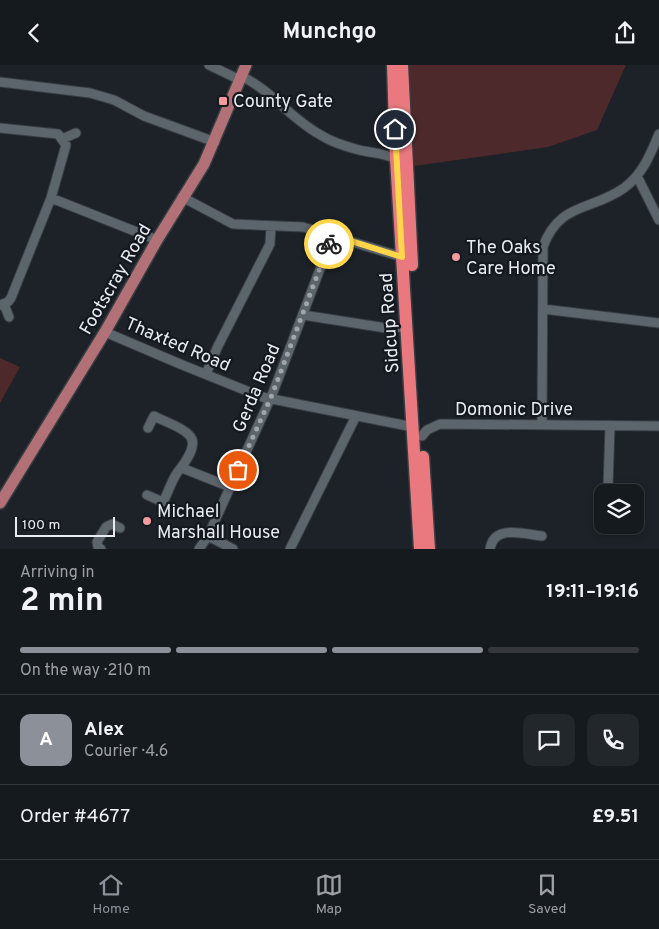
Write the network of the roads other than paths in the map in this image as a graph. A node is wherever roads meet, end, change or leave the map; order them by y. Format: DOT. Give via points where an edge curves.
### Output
graph roads {
  1 [pos="209,65"];
  2 [pos="246,65"];
  3 [pos="393,65"];
  4 [pos="402,65"];
  5 [pos="240,78"];
  6 [pos="0,82"];
  7 [pos="0,128"];
  8 [pos="76,133"];
  9 [pos="659,134"];
  10 [pos="62,139"];
  11 [pos="215,143"];
  12 [pos="396,145"];
  13 [pos="382,153"];
  14 [pos="396,159"];
  15 [pos="637,176"];
  16 [pos="182,197"];
  17 [pos="50,198"];
  18 [pos="659,220"];
  19 [pos="271,226"];
  20 [pos="332,235"];
  21 [pos="157,240"];
  22 [pos="402,257"];
  23 [pos="2,304"];
  24 [pos="542,309"];
  25 [pos="303,315"];
  26 [pos="9,317"];
  27 [pos="659,323"];
  28 [pos="407,327"];
  29 [pos="105,331"];
  30 [pos="206,374"];
  31 [pos="270,399"];
  32 [pos="356,416"];
  33 [pos="542,425"];
  34 [pos="659,425"];
  35 [pos="610,426"];
  36 [pos="148,428"];
  37 [pos="417,432"];
  38 [pos="182,468"];
  39 [pos="608,484"];
  40 [pos="230,487"];
  41 [pos="147,495"];
  42 [pos="0,503"];
  43 [pos="120,528"];
  44 [pos="542,536"];
  45 [pos="208,537"];
  46 [pos="101,549"];
  47 [pos="199,549"];
  48 [pos="233,549"];
  49 [pos="290,549"];
  50 [pos="420,549"];
  51 [pos="429,549"];
  52 [pos="490,549"];
  1 -- 5 [label="street"];
  2 -- 5 [label="main road, Footscray Road"];
  3 -- 12 [label="highway, Sidcup Road"];
  4 -- 37 [label="highway, Sidcup Road"];
  5 -- 11 [label="main road, Footscray Road"];
  5 -- 13 [label="street" via="263,88 321,136 350,147"];
  6 -- 11 [label="street" via="98,95"];
  7 -- 10 [label="street" via="58,134"];
  8 -- 10 [label="street"];
  9 -- 15 [label="street" via="648,162"];
  10 -- 17 [label="street" via="66,145"];
  11 -- 16 [label="main road, Footscray Road"];
  12 -- 13 [label="street"];
  12 -- 14 [label="highway, Sidcup Road"];
  13 -- 14 [label="street"];
  14 -- 22 [label="highway, Sidcup Road"];
  15 -- 18 [label="street"];
  15 -- 24 [label="street" via="608,197 564,216 551,230 543,247"];
  16 -- 19 [label="street" via="233,224"];
  16 -- 21 [label="main road, Footscray Road"];
  17 -- 21 [label="street"];
  17 -- 23 [label="street" via="11,298"];
  19 -- 20 [label="street" via="303,227"];
  19 -- 30 [label="street" via="270,244"];
  20 -- 22 [label="street"];
  20 -- 25 [label="street, Gerda Road"];
  21 -- 29 [label="main road, Footscray Road"];
  22 -- 28 [label="highway, Sidcup Road"];
  23 -- 26 [label="street"];
  24 -- 27 [label="street"];
  24 -- 33 [label="street"];
  25 -- 28 [label="street" via="386,328"];
  25 -- 31 [label="street, Gerda Road"];
  28 -- 37 [label="highway, Sidcup Road"];
  29 -- 30 [label="street, Thaxted Road"];
  29 -- 42 [label="main road, Footscray Road"];
  30 -- 31 [label="street, Thaxted Road"];
  31 -- 32 [label="street, Thaxted Road"];
  31 -- 40 [label="street, Gerda Road"];
  32 -- 37 [label="street, Thaxted Road"];
  32 -- 49 [label="street"];
  33 -- 35 [label="street, Domonic Drive"];
  33 -- 37 [label="street, Domonic Drive" via="440,424"];
  34 -- 35 [label="street, Domonic Drive"];
  35 -- 39 [label="street"];
  36 -- 38 [label="street" via="154,416 191,437 192,446"];
  37 -- 50 [label="highway, Sidcup Road"];
  37 -- 51 [label="highway, Sidcup Road"];
  38 -- 40 [label="street"];
  38 -- 41 [label="street" via="163,502"];
  40 -- 45 [label="street, Gerda Road"];
  43 -- 46 [label="street" via="112,524 106,527 97,542"];
  44 -- 52 [label="street" via="503,532 491,541"];
  45 -- 47 [label="street, Gerda Road"];
  45 -- 48 [label="street"];
}
